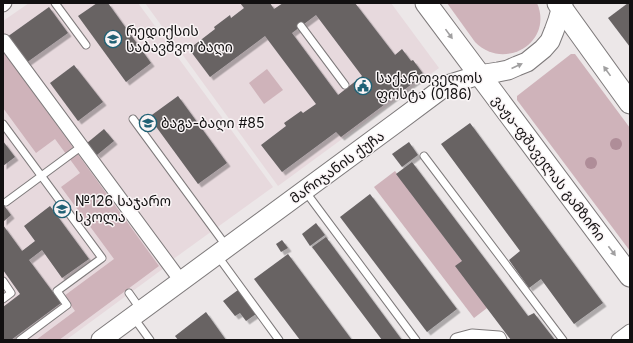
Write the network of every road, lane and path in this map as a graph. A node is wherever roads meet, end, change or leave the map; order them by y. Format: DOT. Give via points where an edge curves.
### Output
graph roads {
  1 [pos="55,3"];
  2 [pos="426,3"];
  3 [pos="561,4"];
  4 [pos="301,26"];
  5 [pos="4,41"];
  6 [pos="86,45"];
  7 [pos="479,75"];
  8 [pos="345,85"];
  9 [pos="630,103"];
  10 [pos="133,119"];
  11 [pos="3,124"];
  12 [pos="82,146"];
  13 [pos="424,156"];
  14 [pos="41,176"];
  15 [pos="304,191"];
  16 [pos="6,202"];
  17 [pos="222,251"];
  18 [pos="630,276"];
  19 [pos="181,281"];
  20 [pos="3,282"];
  21 [pos="129,293"];
  22 [pos="3,299"];
  23 [pos="137,313"];
  24 [pos="630,331"];
  25 [pos="20,340"];
  26 [pos="101,340"];
  27 [pos="150,340"];
  28 [pos="279,340"];
  29 [pos="416,340"];
  30 [pos="457,340"];
  31 [pos="500,340"];
  32 [pos="563,340"];
  33 [pos="618,340"];
  1 -- 6 [label="lane"];
  2 -- 7 [label="main road, ვაჟა-ფშაველას გამზირი, one-way"];
  7 -- 3 [label="street, მარიჯანის ქუჩა, one-way" via="498,72 527,62 543,49 550,41"];
  9 -- 3 [label="main road, one-way"];
  4 -- 8 [label="lane"];
  5 -- 12 [label="street"];
  7 -- 15 [label="street, მარიჯანის ქუჩა" via="447,85"];
  7 -- 18 [label="main road, ვაჟა-ფშაველას გამზირი, one-way"];
  10 -- 17 [label="lane"];
  11 -- 14 [label="lane"];
  12 -- 14 [label="lane"];
  12 -- 19 [label="street"];
  13 -- 32 [label="lane"];
  14 -- 16 [label="lane"];
  14 -- 25 [label="lane" via="102,258 57,291 67,305"];
  15 -- 17 [label="street, მარიჯანის ქუჩა"];
  15 -- 29 [label="lane"];
  17 -- 19 [label="street, მარიჯანის ქუჩა"];
  17 -- 28 [label="lane"];
  19 -- 23 [label="street, მარიჯანის ქუჩა"];
  20 -- 22 [label="lane" via="11,293"];
  21 -- 23 [label="lane"];
  23 -- 26 [label="street, მარიჯანის ქუჩა"];
  23 -- 27 [label="lane"];
  24 -- 33 [label="street"];
  30 -- 31 [label="street" via="472,336"];
}
